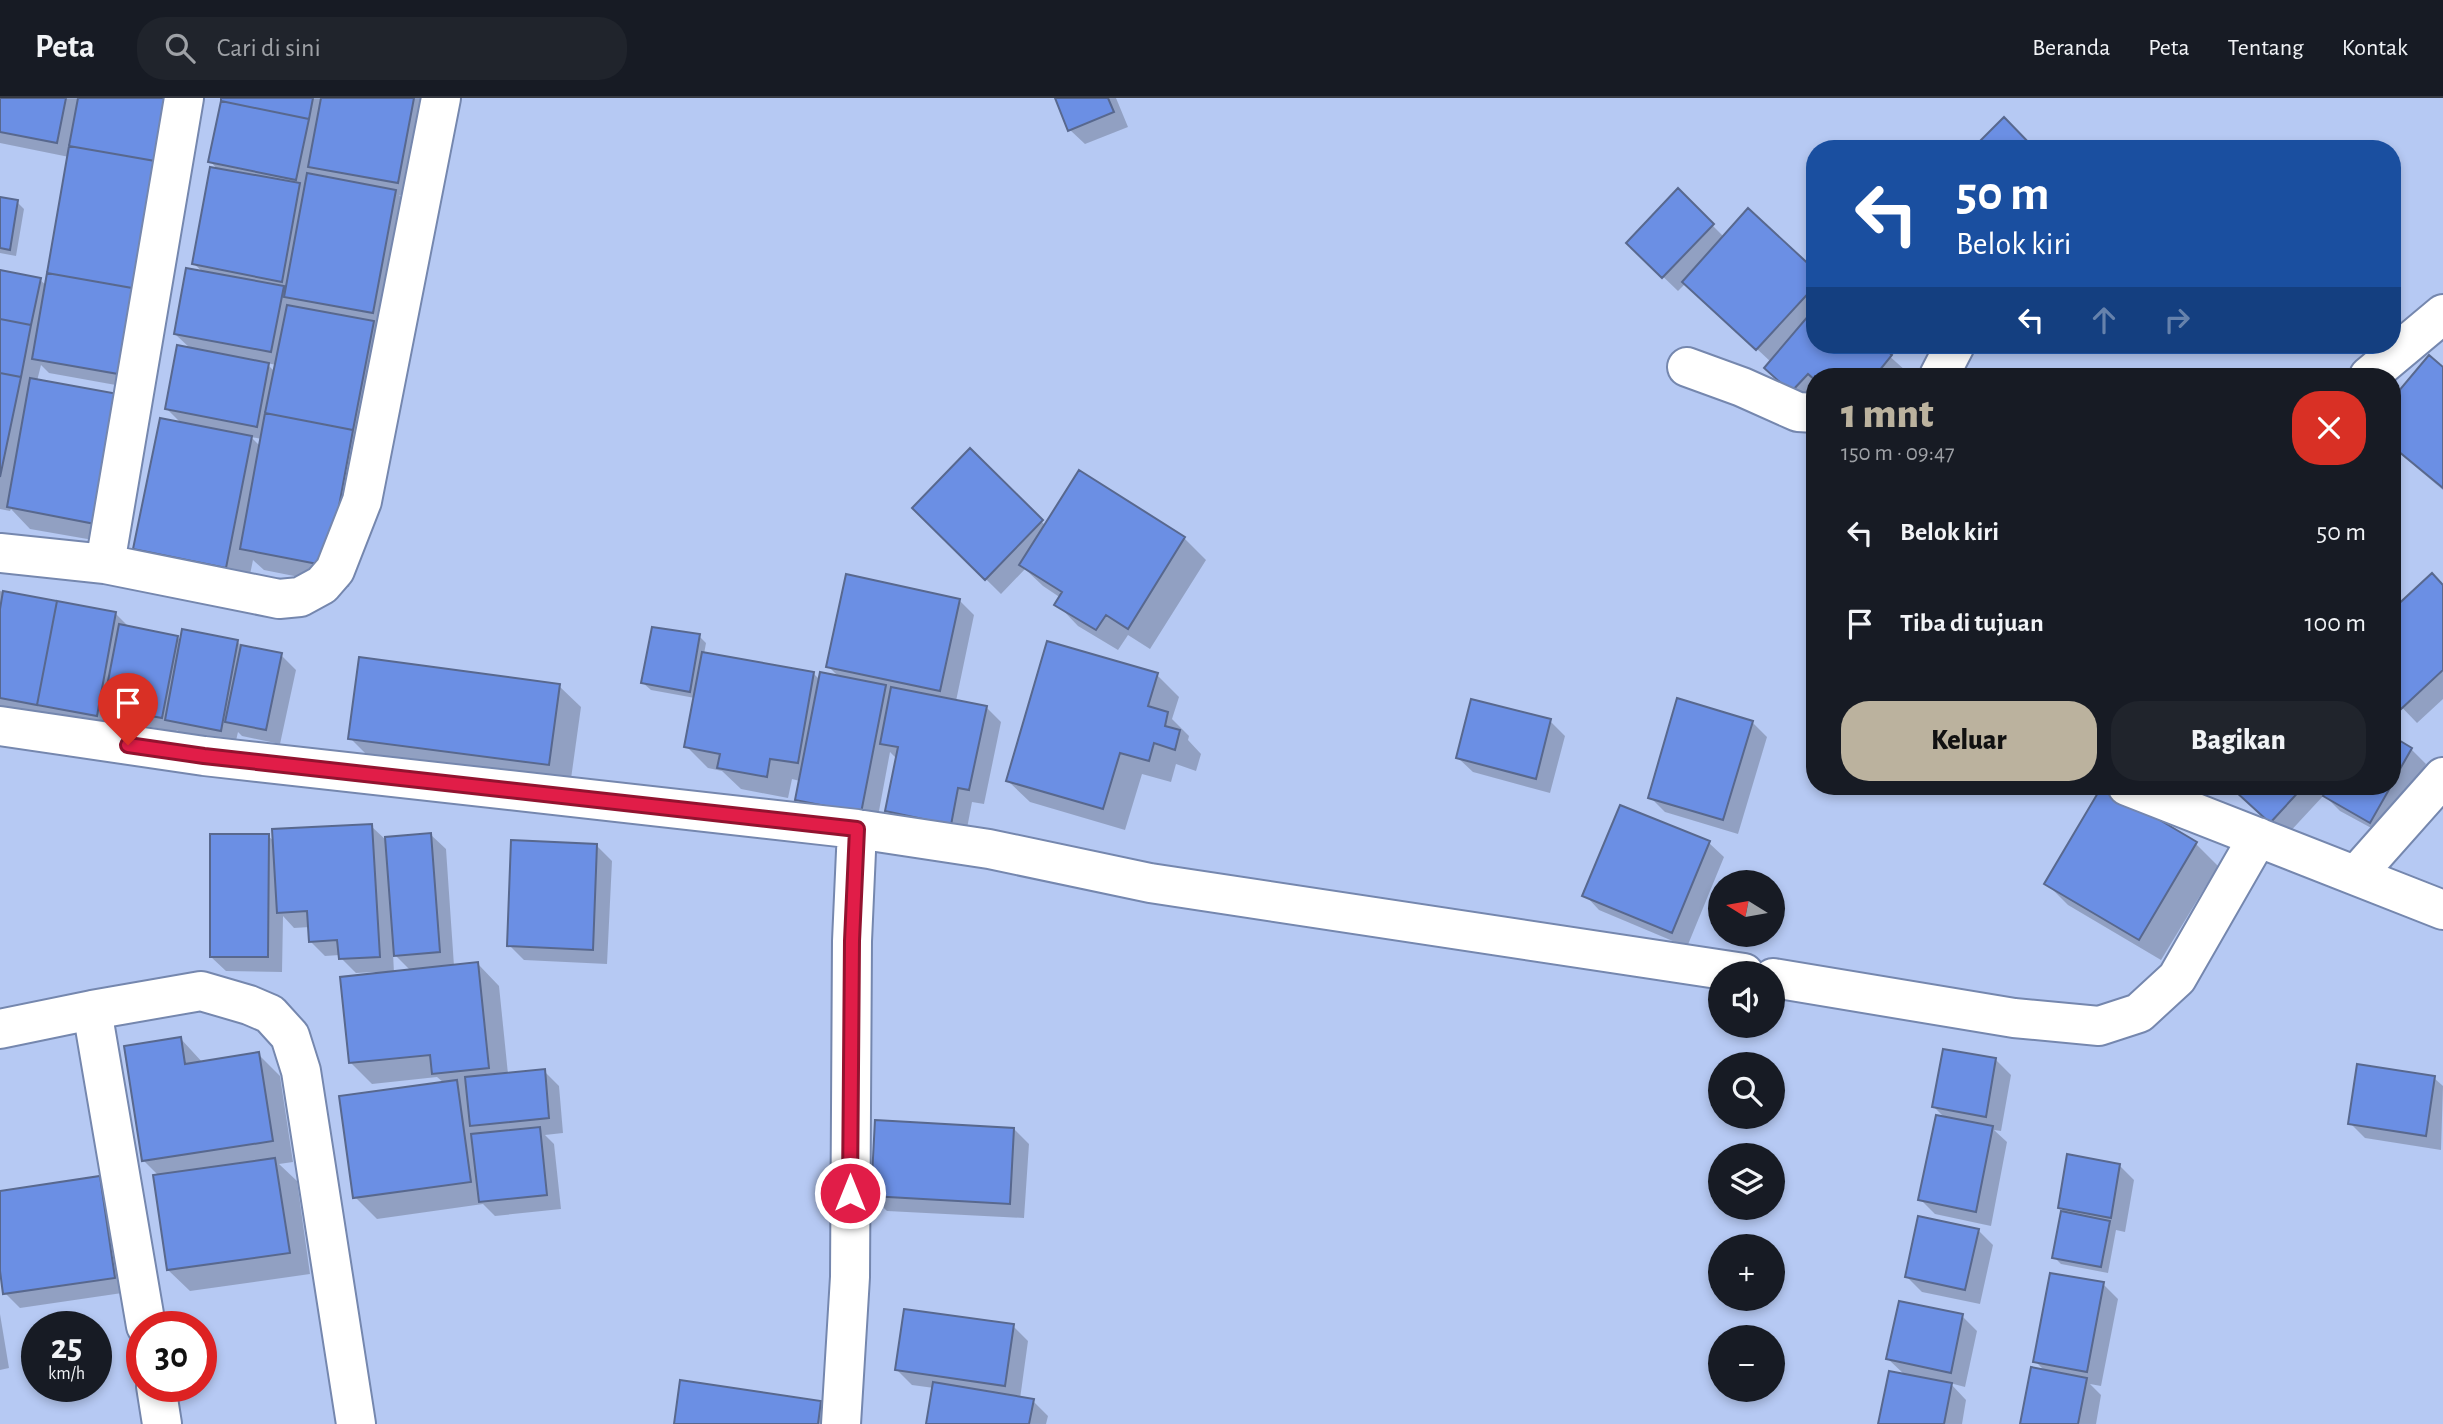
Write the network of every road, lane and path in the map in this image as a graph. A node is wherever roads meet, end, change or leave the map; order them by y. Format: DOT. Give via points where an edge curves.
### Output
graph roads {
  1 [pos="184,98"];
  2 [pos="441,98"];
  3 [pos="2443,314"];
  4 [pos="2401,349"];
  5 [pos="2395,354"];
  6 [pos="1687,367"];
  7 [pos="2379,368"];
  8 [pos="1806,412"];
  9 [pos="0,553"];
  10 [pos="105,564"];
  11 [pos="0,726"];
  12 [pos="2443,778"];
  13 [pos="2150,795"];
  14 [pos="857,829"];
  15 [pos="2258,837"];
  16 [pos="2357,874"];
  17 [pos="2443,910"];
  18 [pos="1708,968"];
  19 [pos="1785,980"];
  20 [pos="92,1010"];
  21 [pos="0,1029"];
  22 [pos="143,1311"];
  23 [pos="159,1402"];
  24 [pos="162,1424"];
  25 [pos="356,1424"];
  26 [pos="841,1424"];
  1 -- 10 [label="street"];
  2 -- 10 [label="street" via="362,501 335,570 322,585 300,597 279,599"];
  3 -- 4 [label="street"];
  5 -- 7 [label="street"];
  6 -- 8 [label="street"];
  9 -- 10 [label="street"];
  11 -- 14 [label="street" via="204,756"];
  12 -- 16 [label="street"];
  13 -- 15 [label="street"];
  14 -- 18 [label="street" via="989,849 1150,884"];
  14 -- 26 [label="street" via="850,1277"];
  15 -- 16 [label="street"];
  15 -- 19 [label="street" via="2177,978 2139,1013 2099,1026 2014,1018"];
  16 -- 17 [label="street"];
  20 -- 21 [label="street"];
  20 -- 22 [label="street"];
  20 -- 25 [label="street" via="201,991 270,1014 290,1036 301,1071"];
  23 -- 24 [label="street"];
}
